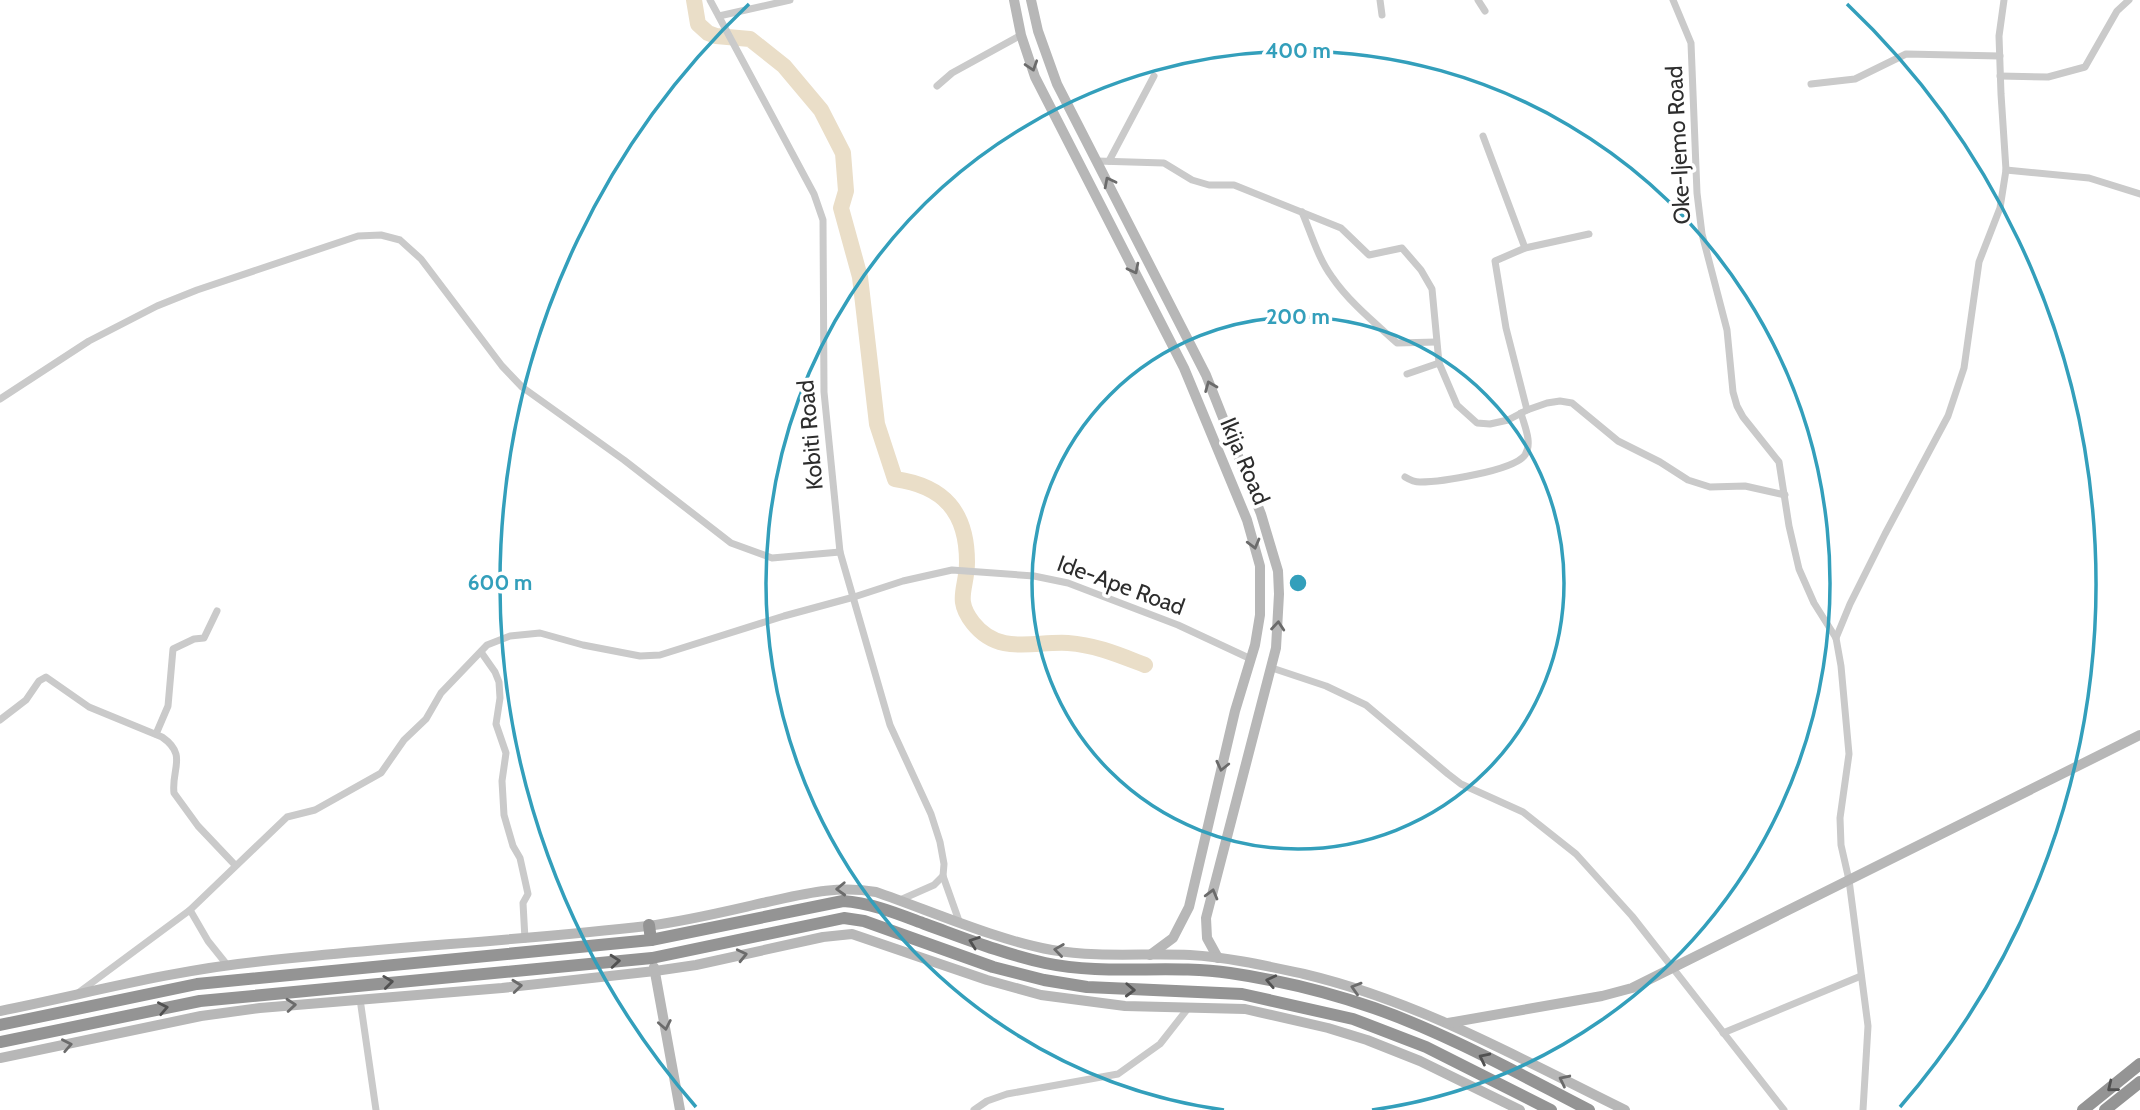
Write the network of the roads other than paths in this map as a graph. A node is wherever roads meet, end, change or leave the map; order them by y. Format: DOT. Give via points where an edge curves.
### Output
graph roads {
  1 [pos="710,0"];
  2 [pos="790,0"];
  3 [pos="1014,0"];
  4 [pos="1031,0"];
  5 [pos="1380,0"];
  6 [pos="1478,0"];
  7 [pos="1673,0"];
  8 [pos="2004,0"];
  9 [pos="2129,0"];
  10 [pos="1485,10"];
  11 [pos="1382,15"];
  12 [pos="719,16"];
  13 [pos="1021,35"];
  14 [pos="2000,56"];
  15 [pos="1154,76"];
  16 [pos="2000,76"];
  17 [pos="1811,84"];
  18 [pos="937,86"];
  19 [pos="1483,136"];
  20 [pos="1103,161"];
  21 [pos="2007,170"];
  22 [pos="2140,194"];
  23 [pos="1302,212"];
  24 [pos="1590,234"];
  25 [pos="1525,248"];
  26 [pos="1436,342"];
  27 [pos="1439,363"];
  28 [pos="1406,374"];
  29 [pos="0,399"];
  30 [pos="1524,411"];
  31 [pos="1405,477"];
  32 [pos="1785,495"];
  33 [pos="840,552"];
  34 [pos="854,597"];
  35 [pos="217,611"];
  36 [pos="1836,638"];
  37 [pos="481,652"];
  38 [pos="1251,659"];
  39 [pos="1272,667"];
  40 [pos="0,720"];
  41 [pos="156,734"];
  42 [pos="2140,735"];
  43 [pos="236,865"];
  44 [pos="943,876"];
  45 [pos="1849,880"];
  46 [pos="900,900"];
  47 [pos="190,910"];
  48 [pos="959,921"];
  49 [pos="649,925"];
  50 [pos="525,939"];
  51 [pos="651,940"];
  52 [pos="1098,955"];
  53 [pos="1150,955"];
  54 [pos="652,958"];
  55 [pos="1218,958"];
  56 [pos="228,965"];
  57 [pos="1672,967"];
  58 [pos="655,971"];
  59 [pos="1861,976"];
  60 [pos="75,995"];
  61 [pos="360,999"];
  62 [pos="1093,1003"];
  63 [pos="1189,1006"];
  64 [pos="0,1011"];
  65 [pos="1448,1023"];
  66 [pos="0,1025"];
  67 [pos="1723,1033"];
  68 [pos="0,1042"];
  69 [pos="2,1060"];
  70 [pos="2140,1064"];
  71 [pos="2140,1082"];
  72 [pos="376,1110"];
  73 [pos="680,1110"];
  74 [pos="974,1110"];
  75 [pos="1520,1110"];
  76 [pos="1552,1110"];
  77 [pos="1589,1110"];
  78 [pos="1625,1110"];
  79 [pos="1784,1110"];
  80 [pos="1863,1110"];
  81 [pos="2083,1110"];
  82 [pos="2105,1110"];
  1 -- 12 [label="street, Kobiti Road"];
  2 -- 12 [label="street"];
  3 -- 13 [label="street, Ikija Road"];
  4 -- 20 [label="street, Ikija Road" via="1057,84"];
  5 -- 11 [label="street"];
  6 -- 10 [label="street"];
  7 -- 32 [label="street, Oke-Ijemo Road" via="1691,43 1702,234 1727,330 1733,392 1737,406 1779,463"];
  8 -- 14 [label="street"];
  9 -- 16 [label="street" via="2085,67 2048,77"];
  12 -- 33 [label="street, Kobiti Road" via="814,194 823,220 824,392"];
  13 -- 18 [label="street"];
  13 -- 38 [label="street, Ikija Road, one-way" via="1035,77 1184,368 1247,520 1260,566 1261,591"];
  14 -- 16 [label="street"];
  14 -- 17 [label="street" via="1906,54 1855,79"];
  15 -- 20 [label="street"];
  16 -- 21 [label="street"];
  19 -- 25 [label="street"];
  20 -- 23 [label="street" via="1164,163 1192,180 1234,185"];
  39 -- 20 [label="street, Ikija Road, one-way" via="1279,594 1272,546 1206,375"];
  21 -- 22 [label="street" via="2089,178"];
  21 -- 36 [label="street" via="2000,208 1979,262 1964,368 1951,410"];
  23 -- 26 [label="street" via="1332,278 1364,313 1397,343"];
  23 -- 26 [label="street" via="1341,228 1369,256 1396,248 1405,252 1432,289"];
  24 -- 25 [label="street"];
  25 -- 30 [label="street" via="1496,258 1495,263"];
  26 -- 27 [label="street"];
  27 -- 28 [label="street"];
  27 -- 30 [label="street" via="1457,405 1477,423 1508,420"];
  29 -- 33 [label="street" via="89,341 157,306 358,236 382,235 400,240 421,259 522,387 731,543 772,558"];
  30 -- 31 [label="street" via="1529,443 1517,461 1450,479 1418,482"];
  30 -- 32 [label="street" via="1560,401 1572,404 1618,440 1688,480 1710,487 1745,486"];
  32 -- 36 [label="street, Oke-Ijemo Road" via="1806,587"];
  33 -- 34 [label="street, Kobiti Road"];
  34 -- 37 [label="street, Ide-Ape Road" via="660,655 640,656 540,633 510,636"];
  34 -- 38 [label="street, Ide-Ape Road" via="952,570 1034,576 1068,583 1178,625"];
  34 -- 44 [label="street, Kobiti Road" via="890,725 940,842"];
  35 -- 41 [label="street" via="204,638 173,649 168,706"];
  36 -- 45 [label="street" via="1849,754 1840,818"];
  37 -- 43 [label="street, Ide-Ape Road" via="441,693 426,719 381,773 315,810 287,817"];
  37 -- 50 [label="street" via="499,682 496,724 506,753 504,815 528,894 523,903"];
  38 -- 53 [label="street, Ikija Road, one-way" via="1189,907 1173,938"];
  55 -- 39 [label="street, Ikija Road, one-way" via="1207,938 1206,918"];
  39 -- 57 [label="street" via="1366,705 1461,784 1522,812 1576,854"];
  40 -- 41 [label="street" via="46,677 89,707"];
  41 -- 43 [label="street" via="176,749 174,793"];
  42 -- 45 [label="street"];
  43 -- 47 [label="street, Ide-Ape Road"];
  44 -- 46 [label="street"];
  44 -- 48 [label="street, Kobiti Road"];
  45 -- 57 [label="street"];
  45 -- 59 [label="street"];
  46 -- 48 [label="street"];
  46 -- 49 [label="street, one-way" via="856,888 833,888"];
  47 -- 56 [label="street"];
  47 -- 60 [label="street, Ide-Ape Road"];
  52 -- 48 [label="street, one-way" via="1051,950"];
  49 -- 50 [label="street"];
  49 -- 51 [label="highway"];
  50 -- 56 [label="street"];
  51 -- 66 [label="highway" via="197,984"];
  77 -- 51 [label="highway, one-way" via="1433,1032 1374,1008 1230,973 1048,963 854,902 829,903"];
  52 -- 53 [label="street"];
  52 -- 62 [label="street"];
  53 -- 55 [label="street"];
  54 -- 58 [label="street"];
  68 -- 54 [label="highway, one-way" via="200,1000"];
  54 -- 76 [label="highway, one-way" via="844,918 864,921 993,967 1044,980 1087,987 1242,994 1298,1005 1413,1042"];
  65 -- 55 [label="street, one-way" via="1341,984"];
  56 -- 60 [label="street"];
  57 -- 65 [label="street" via="1613,994"];
  57 -- 67 [label="street"];
  61 -- 58 [label="street, one-way"];
  58 -- 62 [label="street, one-way" via="852,934 987,980"];
  58 -- 73 [label="street, one-way"];
  59 -- 67 [label="street"];
  59 -- 80 [label="street" via="1868,1026"];
  60 -- 64 [label="street"];
  69 -- 61 [label="street, one-way" via="201,1016"];
  61 -- 72 [label="street"];
  62 -- 63 [label="street"];
  63 -- 74 [label="street" via="1160,1044 1118,1074 1007,1094"];
  63 -- 75 [label="street" via="1263,1012 1367,1040 1420,1060"];
  78 -- 65 [label="street, one-way"];
  67 -- 79 [label="street"];
  70 -- 81 [label="highway, one-way"];
  71 -- 82 [label="highway"];
}
